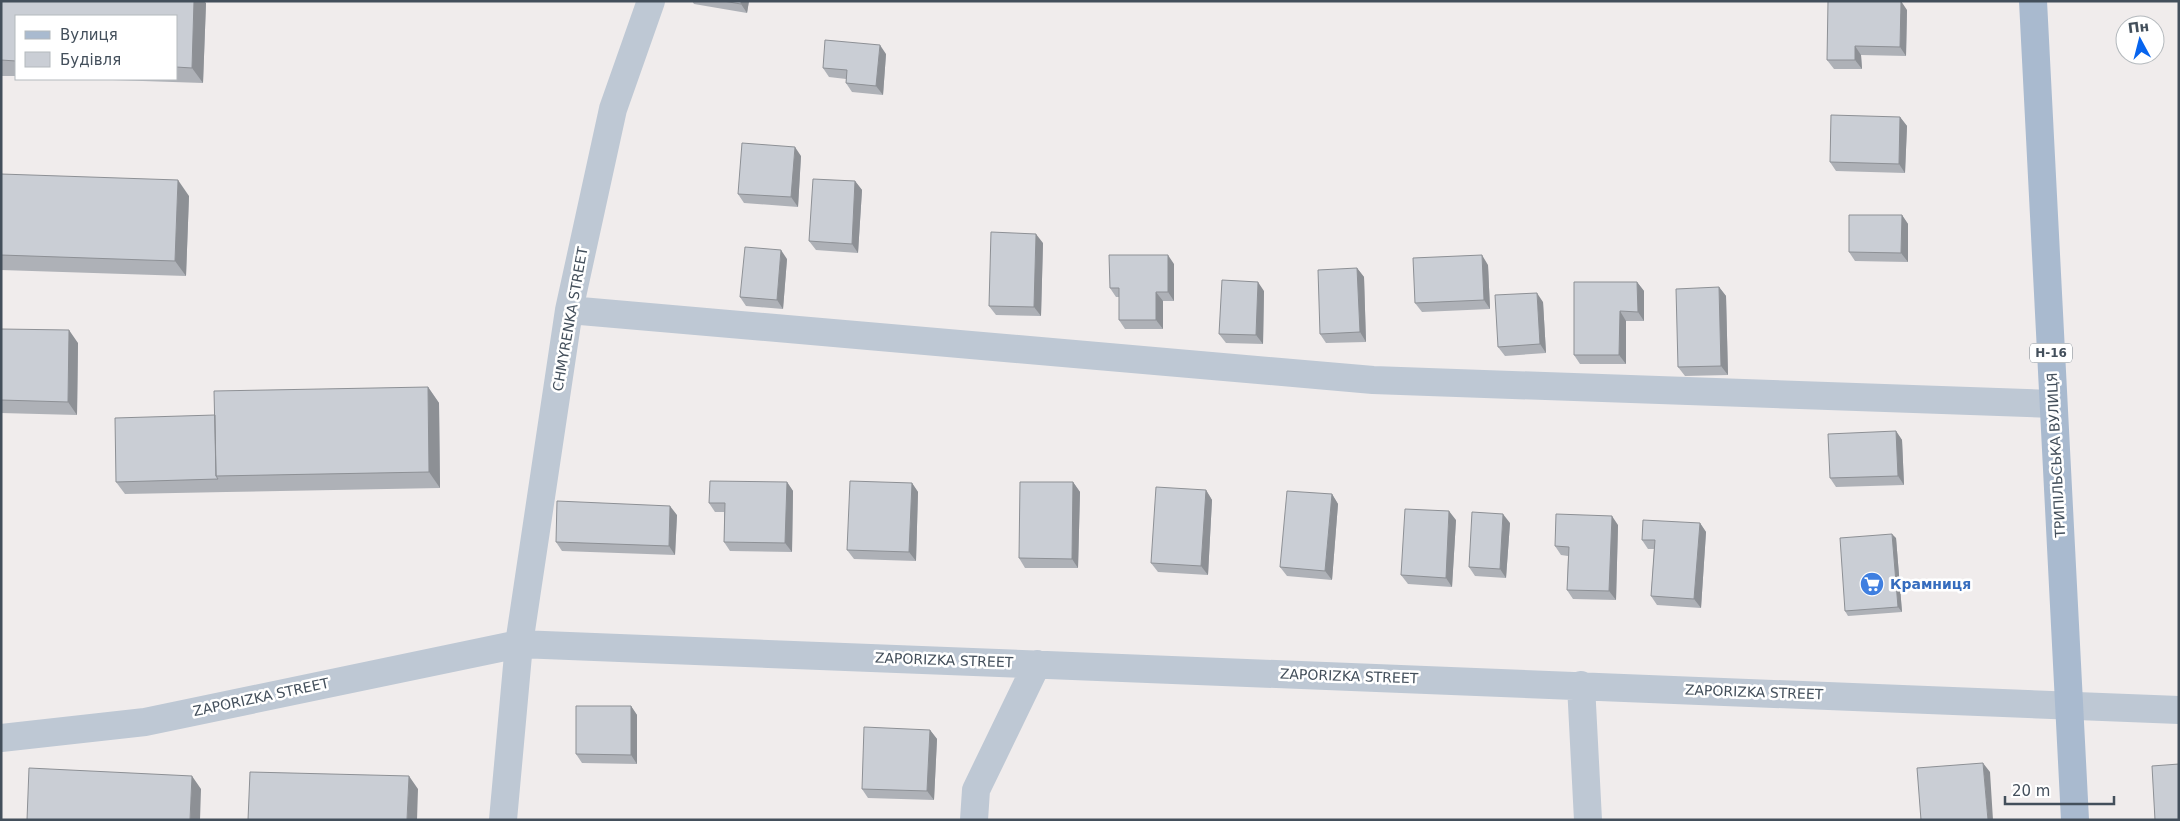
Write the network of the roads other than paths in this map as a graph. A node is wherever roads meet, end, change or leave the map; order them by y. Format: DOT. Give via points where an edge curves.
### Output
graph roads {
  1 [pos="651,1"];
  2 [pos="2033,1"];
  3 [pos="569,310"];
  4 [pos="2054,404"];
  5 [pos="519,644"];
  6 [pos="1037,664"];
  7 [pos="1581,685"];
  8 [pos="2068,705"];
  9 [pos="2179,710"];
  10 [pos="1,738"];
  11 [pos="503,820"];
  12 [pos="974,820"];
  13 [pos="1588,820"];
  14 [pos="2075,820"];
  1 -- 3 [label="street, CHMYRENKA STREET" via="614,109"];
  2 -- 4 [label="main road, ТРИПІЛЬСЬКА ВУЛИЦЯ / Н-16"];
  3 -- 4 [label="street" via="1373,380"];
  3 -- 5 [label="street, CHMYRENKA STREET"];
  4 -- 8 [label="main road, ТРИПІЛЬСЬКА ВУЛИЦЯ / Н-16"];
  5 -- 6 [label="street, ZAPORIZKA STREET"];
  5 -- 10 [label="street, ZAPORIZKA STREET" via="145,722"];
  5 -- 11 [label="street"];
  6 -- 7 [label="street, ZAPORIZKA STREET"];
  6 -- 12 [label="street" via="976,790"];
  7 -- 8 [label="street, ZAPORIZKA STREET"];
  7 -- 13 [label="street"];
  8 -- 9 [label="street, ZAPORIZKA STREET"];
  8 -- 14 [label="main road, ТРИПІЛЬСЬКА ВУЛИЦЯ / Н-16"];
}
